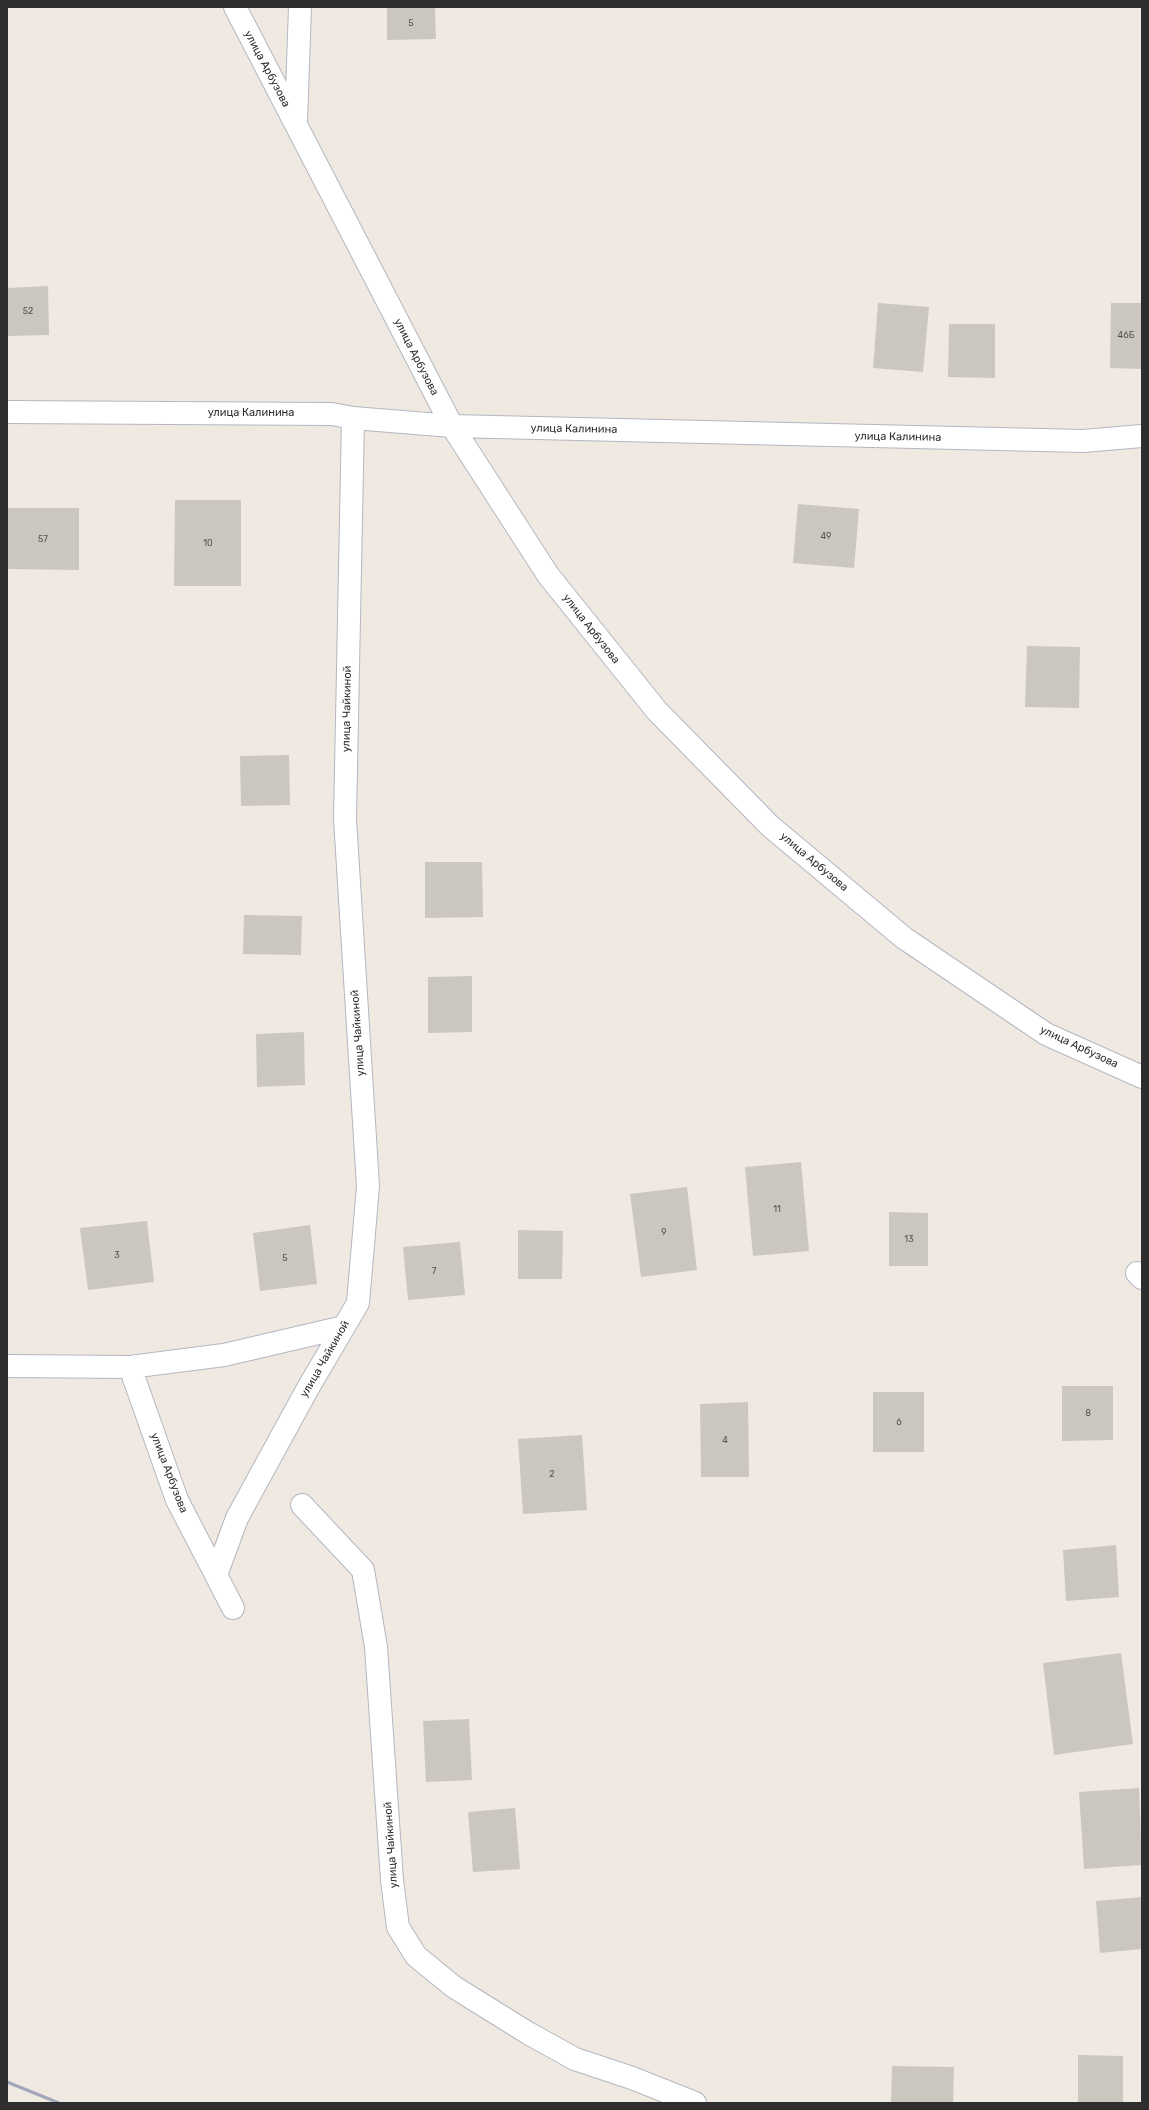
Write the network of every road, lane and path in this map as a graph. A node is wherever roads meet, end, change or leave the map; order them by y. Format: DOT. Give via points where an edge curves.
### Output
graph roads {
  1 [pos="234,7"];
  2 [pos="300,7"];
  3 [pos="296,123"];
  4 [pos="7,412"];
  5 [pos="353,418"];
  6 [pos="452,426"];
  7 [pos="1142,436"];
  8 [pos="1142,1077"];
  9 [pos="344,1327"];
  10 [pos="7,1366"];
  11 [pos="130,1367"];
  12 [pos="302,1505"];
  13 [pos="216,1575"];
  14 [pos="233,1608"];
  15 [pos="694,2103"];
  1 -- 3 [label="street, улица Арбузова"];
  2 -- 3 [label="street"];
  3 -- 6 [label="street, улица Арбузова"];
  4 -- 5 [label="street, улица Калинина" via="332,414"];
  5 -- 6 [label="street, улица Калинина"];
  5 -- 9 [label="street, улица Чайкиной" via="344,819 368,1186 358,1303"];
  6 -- 7 [label="street, улица Калинина" via="1083,441"];
  6 -- 8 [label="street, улица Арбузова" via="563,593 657,711 770,826 911,943 1046,1034"];
  9 -- 11 [label="street" via="224,1355"];
  9 -- 13 [label="street, улица Чайкиной" via="237,1518"];
  10 -- 11 [label="street"];
  11 -- 13 [label="street, улица Арбузова" via="177,1500"];
  12 -- 15 [label="street, улица Чайкиной" via="363,1570 376,1648 392,1880 398,1927 416,1956 454,1987 575,2059"];
  13 -- 14 [label="street"];
}
